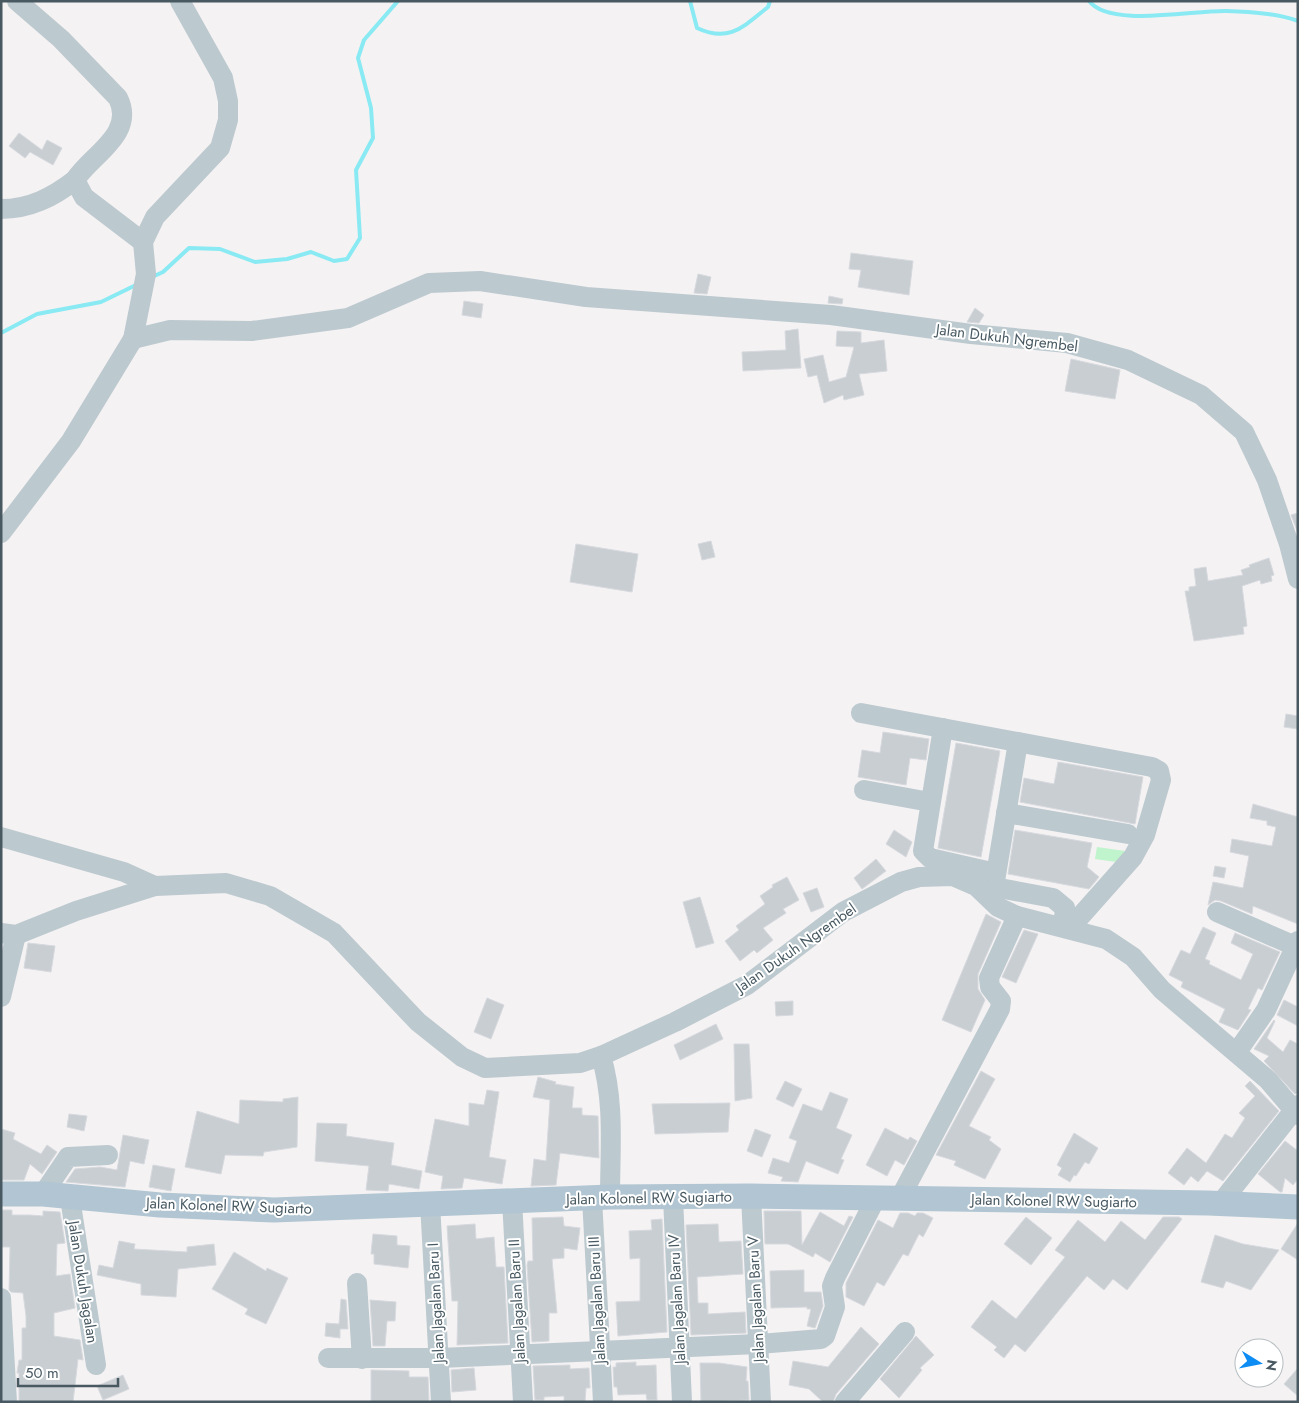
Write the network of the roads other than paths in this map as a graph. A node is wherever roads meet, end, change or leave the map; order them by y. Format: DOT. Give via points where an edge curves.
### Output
graph roads {
  1 [pos="17,1"];
  2 [pos="180,1"];
  3 [pos="75,180"];
  4 [pos="1,209"];
  5 [pos="143,242"];
  6 [pos="133,339"];
  7 [pos="1,532"];
  8 [pos="1298,579"];
  9 [pos="861,713"];
  10 [pos="943,728"];
  11 [pos="1018,742"];
  12 [pos="864,790"];
  13 [pos="930,802"];
  14 [pos="1006,813"];
  15 [pos="1128,834"];
  16 [pos="1,836"];
  17 [pos="996,873"];
  18 [pos="155,886"];
  19 [pos="1216,912"];
  20 [pos="1017,916"];
  21 [pos="1067,927"];
  22 [pos="9,934"];
  23 [pos="1297,943"];
  24 [pos="1,997"];
  25 [pos="1237,1052"];
  26 [pos="601,1056"];
  27 [pos="1296,1110"];
  28 [pos="108,1155"];
  29 [pos="1,1194"];
  30 [pos="43,1194"];
  31 [pos="672,1196"];
  32 [pos="751,1196"];
  33 [pos="601,1197"];
  34 [pos="70,1198"];
  35 [pos="876,1198"];
  36 [pos="900,1198"];
  37 [pos="512,1200"];
  38 [pos="430,1204"];
  39 [pos="1220,1204"];
  40 [pos="1298,1207"];
  41 [pos="357,1283"];
  42 [pos="1,1298"];
  43 [pos="905,1332"];
  44 [pos="758,1344"];
  45 [pos="680,1347"];
  46 [pos="599,1350"];
  47 [pos="520,1353"];
  48 [pos="328,1358"];
  49 [pos="440,1358"];
  50 [pos="362,1359"];
  51 [pos="96,1366"];
  52 [pos="7,1402"];
  53 [pos="441,1402"];
  54 [pos="523,1402"];
  55 [pos="603,1402"];
  56 [pos="682,1402"];
  57 [pos="761,1402"];
  58 [pos="845,1402"];
  1 -- 3 [label="street" via="61,39 122,104 120,126 113,140"];
  2 -- 5 [label="street" via="222,78 228,100 228,120 220,148 155,217"];
  3 -- 4 [label="street" via="35,204"];
  3 -- 5 [label="street" via="84,197"];
  5 -- 6 [label="street" via="145,282"];
  6 -- 7 [label="street" via="71,441"];
  6 -- 8 [label="street, Jalan Dukuh Ngrembel" via="170,330 252,331 348,318 428,283 480,282 586,297 831,315 1067,343 1128,360 1201,395 1244,432 1267,480"];
  9 -- 10 [label="street"];
  10 -- 11 [label="street"];
  10 -- 13 [label="street"];
  11 -- 14 [label="street"];
  11 -- 21 [label="street" via="1152,767 1159,772 1161,780 1145,835 1133,857"];
  12 -- 13 [label="street"];
  13 -- 17 [label="street" via="923,851 926,855"];
  14 -- 15 [label="street"];
  14 -- 17 [label="street"];
  16 -- 18 [label="street" via="124,872"];
  17 -- 21 [label="street" via="994,887 1060,902 1065,908"];
  18 -- 22 [label="street"];
  18 -- 26 [label="street, Jalan Dukuh Ngrembel" via="226,884 270,896 334,933 418,1022 462,1057 486,1068 580,1064"];
  19 -- 23 [label="street"];
  20 -- 21 [label="street, Jalan Dukuh Ngrembel"];
  20 -- 26 [label="street, Jalan Dukuh Ngrembel" via="998,907 976,886 953,876 919,877 902,882 843,912 747,985"];
  20 -- 36 [label="street" via="989,978 990,987 1001,1001 1000,1010"];
  21 -- 25 [label="street, Jalan Dukuh Ngrembel" via="1106,939 1133,957 1162,990"];
  22 -- 24 [label="street"];
  23 -- 25 [label="street" via="1266,1010"];
  25 -- 27 [label="street, Jalan Dukuh Ngrembel"];
  26 -- 33 [label="street, Jalan Jagalan Baru III" via="610,1099"];
  27 -- 39 [label="street, Jalan Dukuh Ngrembel"];
  28 -- 30 [label="street" via="68,1157"];
  29 -- 30 [label="main road, Jalan Kolonel RW Sugiarto"];
  30 -- 34 [label="main road, Jalan Kolonel RW Sugiarto"];
  31 -- 32 [label="main road, Jalan Kolonel RW Sugiarto"];
  31 -- 33 [label="main road, Jalan Kolonel RW Sugiarto"];
  31 -- 45 [label="street, Jalan Jagalan Baru IV"];
  32 -- 35 [label="main road, Jalan Kolonel RW Sugiarto"];
  32 -- 44 [label="street, Jalan Jagalan Baru V"];
  33 -- 37 [label="main road, Jalan Kolonel RW Sugiarto"];
  33 -- 46 [label="street, Jalan Jagalan Baru III"];
  34 -- 38 [label="main road, Jalan Kolonel RW Sugiarto" via="274,1210"];
  34 -- 51 [label="street, Jalan Dukuh Jagalan"];
  35 -- 36 [label="main road, Jalan Kolonel RW Sugiarto"];
  35 -- 44 [label="street" via="832,1286 835,1307 825,1336 818,1340"];
  36 -- 39 [label="main road, Jalan Kolonel RW Sugiarto"];
  37 -- 38 [label="main road, Jalan Kolonel RW Sugiarto"];
  37 -- 47 [label="street, Jalan Jagalan Baru II"];
  38 -- 49 [label="street, Jalan Jagalan Baru I"];
  39 -- 40 [label="main road, Jalan Kolonel RW Sugiarto"];
  41 -- 50 [label="street"];
  42 -- 52 [label="street"];
  43 -- 58 [label="street"];
  44 -- 45 [label="street"];
  44 -- 57 [label="street, Jalan Jagalan Baru V"];
  45 -- 46 [label="street"];
  45 -- 56 [label="street, Jalan Jagalan Baru IV"];
  46 -- 47 [label="street"];
  46 -- 55 [label="street, Jalan Jagalan Baru III"];
  47 -- 49 [label="street"];
  47 -- 54 [label="street, Jalan Jagalan Baru II"];
  48 -- 50 [label="street"];
  49 -- 50 [label="street"];
  49 -- 53 [label="street, Jalan Jagalan Baru I"];
}
